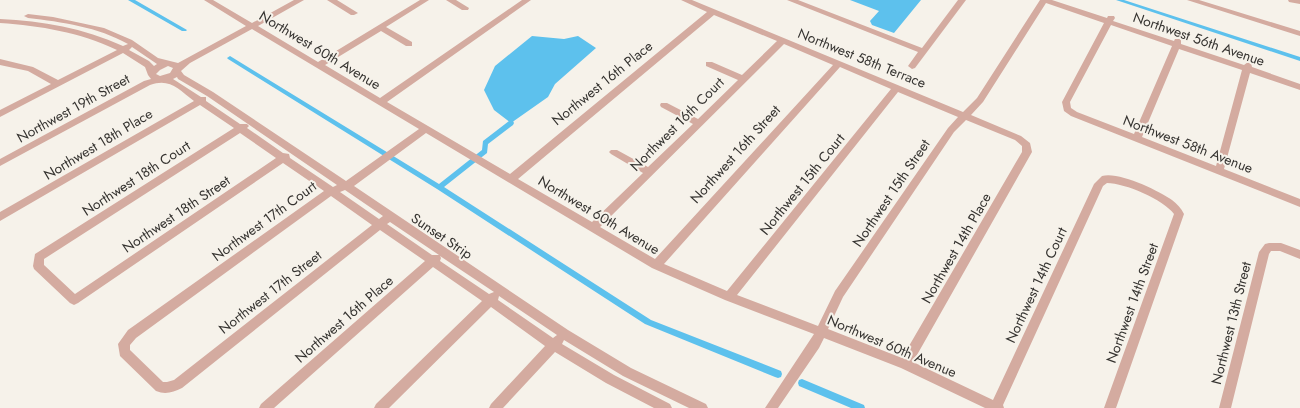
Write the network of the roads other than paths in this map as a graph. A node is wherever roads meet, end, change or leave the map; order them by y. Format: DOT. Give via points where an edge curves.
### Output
graph roads {
  1 [pos="208,0"];
  2 [pos="292,0"];
  3 [pos="300,0"];
  4 [pos="331,0"];
  5 [pos="425,0"];
  6 [pos="450,0"];
  7 [pos="527,0"];
  8 [pos="685,0"];
  9 [pos="791,0"];
  10 [pos="962,0"];
  11 [pos="1044,0"];
  12 [pos="1056,0"];
  13 [pos="1191,0"];
  14 [pos="1292,0"];
  15 [pos="1300,2"];
  16 [pos="465,8"];
  17 [pos="712,12"];
  18 [pos="354,13"];
  19 [pos="0,14"];
  20 [pos="54,18"];
  21 [pos="1110,20"];
  22 [pos="0,21"];
  23 [pos="47,25"];
  24 [pos="251,25"];
  25 [pos="380,27"];
  26 [pos="1300,34"];
  27 [pos="782,41"];
  28 [pos="1177,43"];
  29 [pos="134,44"];
  30 [pos="409,44"];
  31 [pos="124,49"];
  32 [pos="923,51"];
  33 [pos="0,62"];
  34 [pos="709,64"];
  35 [pos="838,64"];
  36 [pos="319,65"];
  37 [pos="912,66"];
  38 [pos="173,67"];
  39 [pos="1248,67"];
  40 [pos="157,76"];
  41 [pos="743,79"];
  42 [pos="1300,82"];
  43 [pos="58,84"];
  44 [pos="1300,86"];
  45 [pos="896,88"];
  46 [pos="210,94"];
  47 [pos="199,101"];
  48 [pos="380,102"];
  49 [pos="664,105"];
  50 [pos="0,114"];
  51 [pos="964,116"];
  52 [pos="249,122"];
  53 [pos="699,123"];
  54 [pos="239,129"];
  55 [pos="426,129"];
  56 [pos="1137,139"];
  57 [pos="1027,145"];
  58 [pos="293,151"];
  59 [pos="614,152"];
  60 [pos="0,158"];
  61 [pos="282,158"];
  62 [pos="0,164"];
  63 [pos="1219,171"];
  64 [pos="650,172"];
  65 [pos="511,179"];
  66 [pos="1105,179"];
  67 [pos="344,186"];
  68 [pos="330,191"];
  69 [pos="1300,203"];
  70 [pos="0,217"];
  71 [pos="390,217"];
  72 [pos="379,225"];
  73 [pos="593,228"];
  74 [pos="442,253"];
  75 [pos="1300,255"];
  76 [pos="433,261"];
  77 [pos="656,265"];
  78 [pos="500,292"];
  79 [pos="729,297"];
  80 [pos="74,300"];
  81 [pos="490,301"];
  82 [pos="822,331"];
  83 [pos="564,334"];
  84 [pos="554,344"];
  85 [pos="905,364"];
  86 [pos="167,388"];
  87 [pos="696,407"];
  88 [pos="997,407"];
  89 [pos="265,408"];
  90 [pos="380,408"];
  91 [pos="495,408"];
  92 [pos="666,408"];
  93 [pos="771,408"];
  94 [pos="1110,408"];
  95 [pos="1225,408"];
  1 -- 24 [label="street, Northwest 60th Avenue"];
  2 -- 24 [label="street"];
  3 -- 24 [label="street"];
  4 -- 18 [label="street"];
  5 -- 25 [label="street"];
  6 -- 16 [label="street"];
  7 -- 48 [label="street"];
  8 -- 17 [label="street, Northwest 58th Terrace"];
  9 -- 32 [label="street"];
  10 -- 32 [label="street"];
  11 -- 21 [label="street, Northwest 56th Avenue"];
  11 -- 51 [label="street, Northwest 15th Street" via="980,100"];
  12 -- 21 [label="street, Northwest 56th Avenue"];
  13 -- 26 [label="street"];
  14 -- 15 [label="street"];
  17 -- 27 [label="street, Northwest 58th Terrace"];
  17 -- 65 [label="street, Northwest 16th Place"];
  19 -- 20 [label="street, Sunset Strip"];
  20 -- 23 [label="street"];
  20 -- 29 [label="street, Sunset Strip" via="103,30"];
  21 -- 28 [label="street, Northwest 56th Avenue"];
  21 -- 56 [label="street, Northwest 58th Avenue" via="1066,102 1067,109"];
  22 -- 23 [label="street, Sunset Strip"];
  23 -- 31 [label="street, Sunset Strip" via="78,31"];
  24 -- 36 [label="street, Northwest 60th Avenue"];
  24 -- 38 [label="street"];
  25 -- 30 [label="street"];
  25 -- 36 [label="street"];
  27 -- 35 [label="street, Northwest 58th Terrace"];
  27 -- 41 [label="street, Northwest 16th Court"];
  28 -- 39 [label="street, Northwest 56th Avenue"];
  28 -- 56 [label="street"];
  29 -- 31 [label="street"];
  29 -- 38 [label="street, Sunset Strip" via="158,61"];
  31 -- 40 [label="street, Sunset Strip" via="149,65"];
  31 -- 43 [label="street"];
  32 -- 37 [label="street"];
  33 -- 43 [label="street" via="30,68"];
  34 -- 41 [label="street"];
  35 -- 45 [label="street, Northwest 58th Terrace"];
  35 -- 77 [label="street, Northwest 16th Street"];
  36 -- 48 [label="street, Northwest 60th Avenue"];
  38 -- 40 [label="street" via="158,67"];
  38 -- 40 [label="street" via="171,77"];
  38 -- 46 [label="street, Sunset Strip" via="181,77"];
  39 -- 42 [label="street, Northwest 56th Avenue"];
  39 -- 44 [label="street, Northwest 56th Avenue"];
  39 -- 63 [label="street"];
  40 -- 47 [label="street, Sunset Strip" via="173,82"];
  40 -- 60 [label="street, Northwest 19th Street"];
  40 -- 62 [label="street, Northwest 19th Street"];
  41 -- 53 [label="street, Northwest 16th Court"];
  43 -- 50 [label="street"];
  45 -- 51 [label="street, Northwest 58th Terrace"];
  45 -- 79 [label="street, Northwest 15th Court"];
  46 -- 47 [label="street, Northwest 18th Place"];
  46 -- 52 [label="street, Sunset Strip"];
  47 -- 54 [label="street, Sunset Strip"];
  47 -- 70 [label="street, Northwest 18th Place"];
  48 -- 55 [label="street, Northwest 60th Avenue"];
  49 -- 53 [label="street"];
  51 -- 57 [label="street, Northwest 58th Terrace" via="1018,138"];
  51 -- 82 [label="street, Northwest 15th Street" via="951,130 839,294"];
  52 -- 54 [label="street, Northwest 18th Court"];
  52 -- 58 [label="street, Sunset Strip"];
  53 -- 64 [label="street, Northwest 16th Court"];
  54 -- 61 [label="street, Sunset Strip"];
  54 -- 80 [label="street, Northwest 18th Court" via="39,257 38,266"];
  55 -- 65 [label="street, Northwest 60th Avenue"];
  55 -- 67 [label="street, Northwest 17th Court" via="354,182"];
  56 -- 63 [label="street, Northwest 58th Avenue"];
  57 -- 85 [label="street, Northwest 14th Place" via="1027,152"];
  58 -- 61 [label="street, Northwest 18th Street"];
  58 -- 67 [label="street, Sunset Strip"];
  59 -- 64 [label="street"];
  61 -- 68 [label="street, Sunset Strip"];
  61 -- 80 [label="street, Northwest 18th Street"];
  63 -- 69 [label="street, Northwest 58th Avenue"];
  64 -- 73 [label="street, Northwest 16th Court"];
  65 -- 73 [label="street, Northwest 60th Avenue"];
  66 -- 88 [label="street, Northwest 14th Court" via="1099,184"];
  66 -- 94 [label="street, Northwest 14th Street" via="1115,179 1168,201 1177,207 1180,214"];
  67 -- 68 [label="street, Northwest 17th Court"];
  67 -- 71 [label="street, Sunset Strip"];
  68 -- 72 [label="street, Sunset Strip"];
  68 -- 86 [label="street, Northwest 17th Court" via="132,334 124,344 124,352 160,387"];
  71 -- 72 [label="street, Northwest 17th Street"];
  71 -- 74 [label="street, Sunset Strip"];
  72 -- 76 [label="street, Sunset Strip"];
  72 -- 86 [label="street, Northwest 17th Street" via="178,384"];
  73 -- 77 [label="street, Northwest 60th Avenue"];
  74 -- 76 [label="street, Northwest 16th Place"];
  74 -- 78 [label="street, Sunset Strip"];
  75 -- 95 [label="street, Northwest 13th Street" via="1281,248 1269,247 1264,252"];
  76 -- 81 [label="street, Sunset Strip"];
  76 -- 89 [label="street, Northwest 16th Place"];
  77 -- 79 [label="street, Northwest 60th Avenue"];
  78 -- 81 [label="street"];
  78 -- 83 [label="street, Sunset Strip"];
  79 -- 82 [label="street, Northwest 60th Avenue"];
  81 -- 84 [label="street, Sunset Strip"];
  81 -- 90 [label="street"];
  82 -- 85 [label="street, Northwest 60th Avenue"];
  82 -- 93 [label="street, Northwest 15th Street"];
  83 -- 84 [label="street"];
  83 -- 87 [label="street, Sunset Strip" via="627,372"];
  84 -- 91 [label="street"];
  84 -- 92 [label="street, Sunset Strip" via="610,379"];
  85 -- 88 [label="street, Northwest 60th Avenue"];
}
